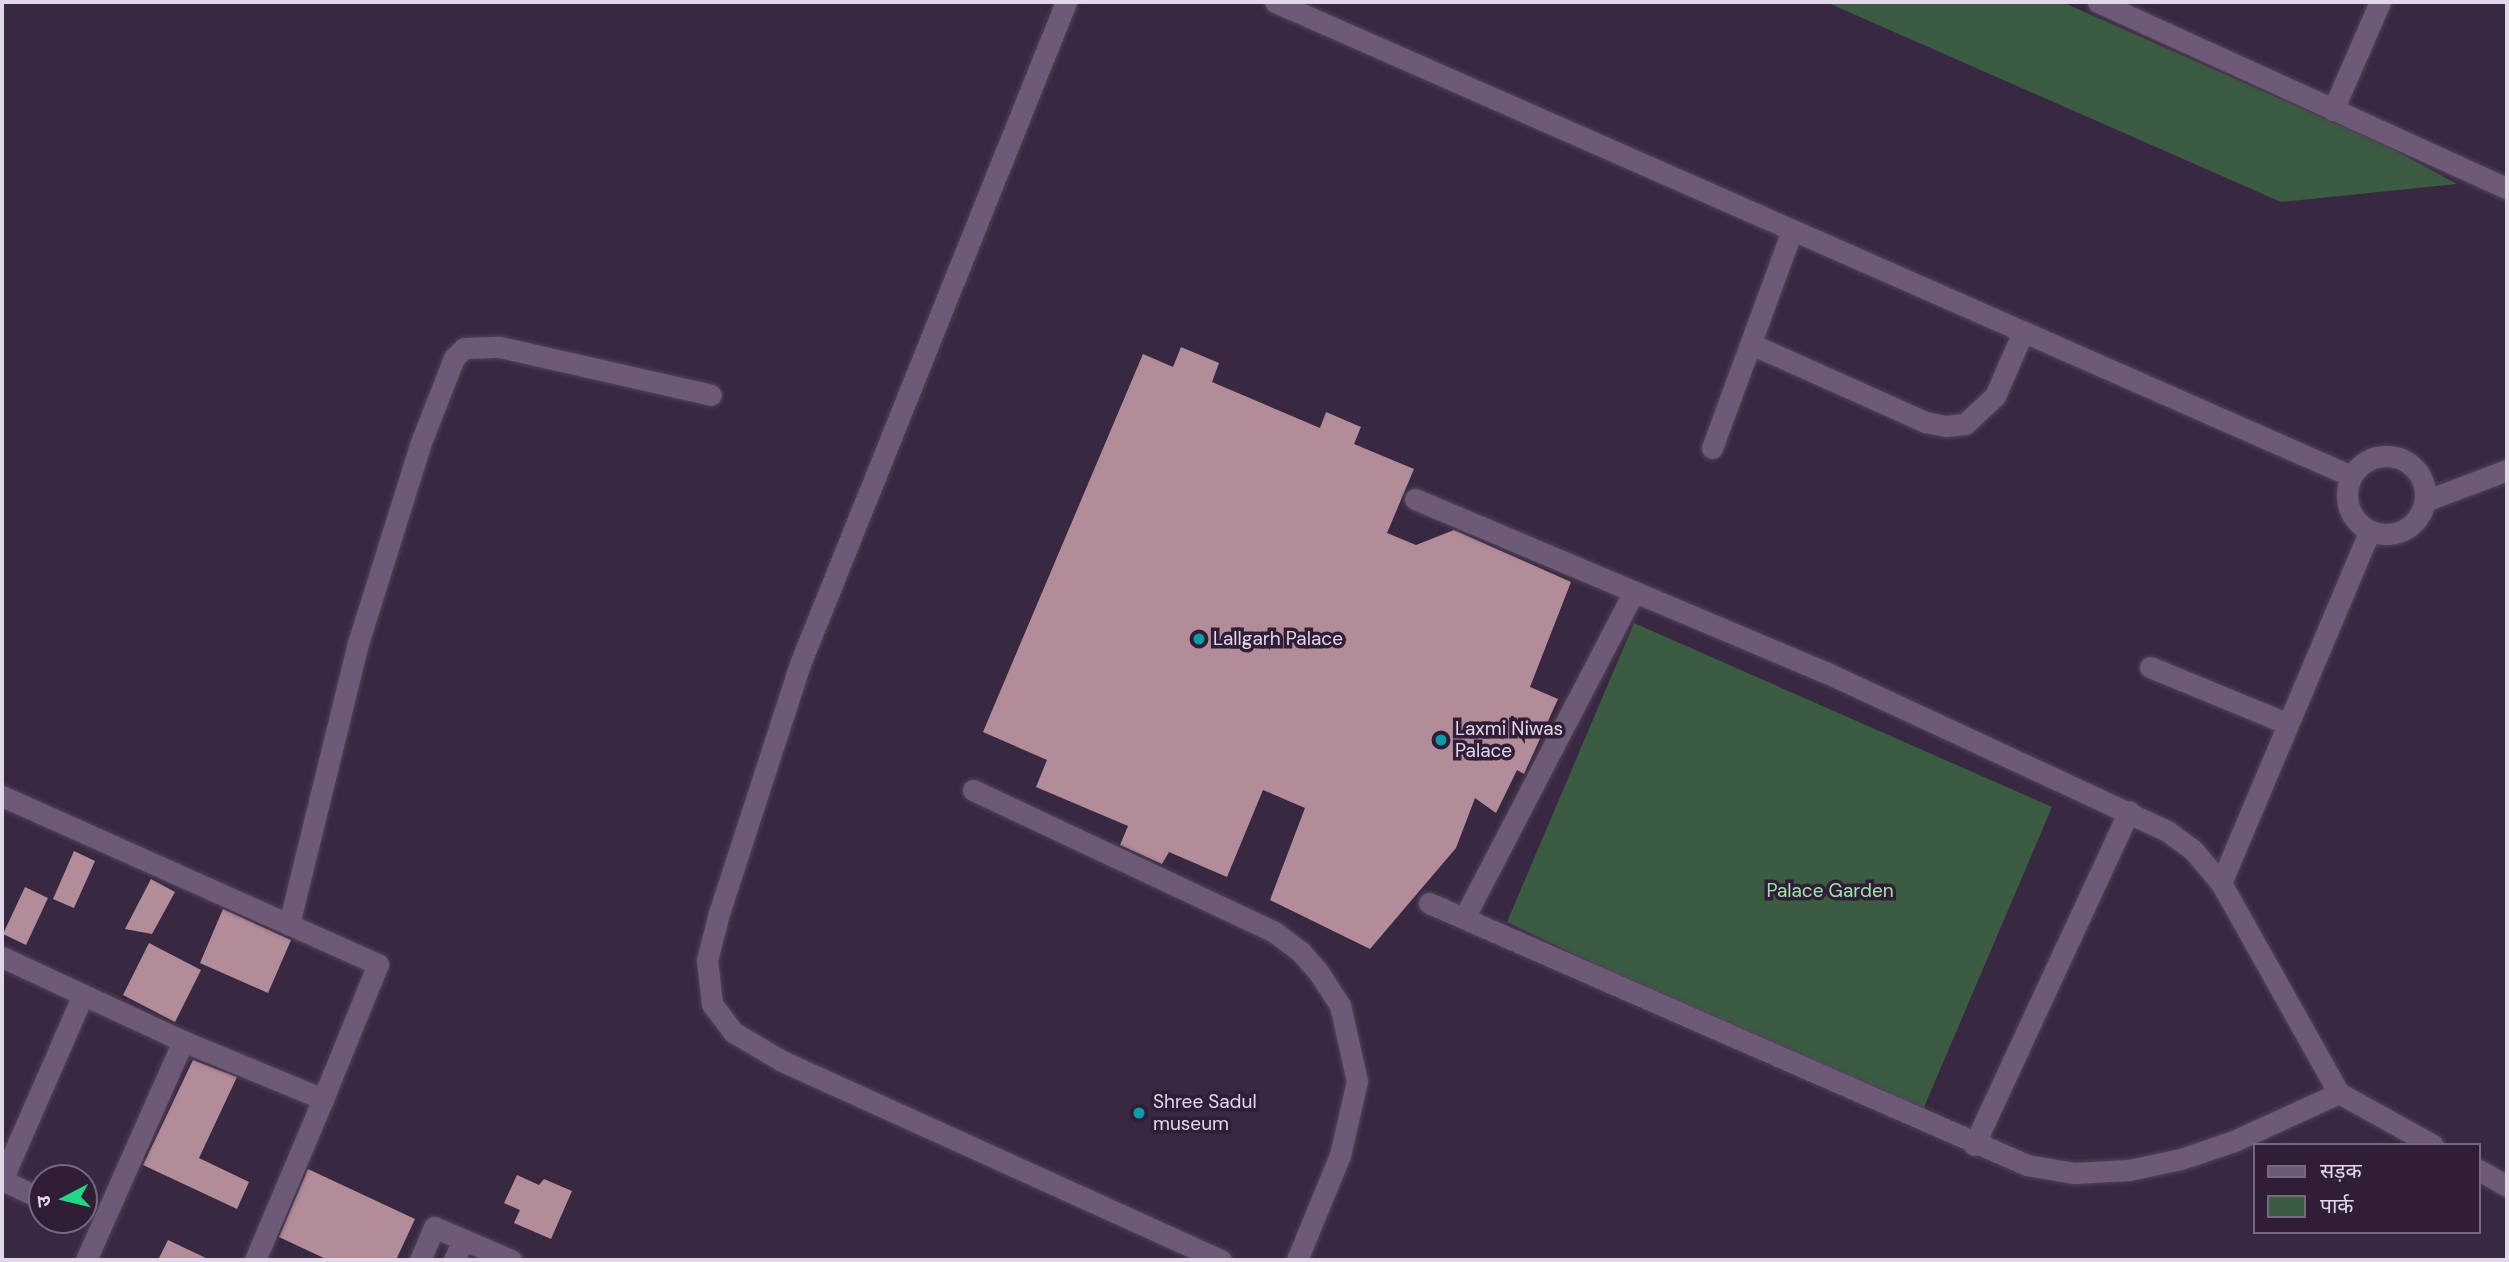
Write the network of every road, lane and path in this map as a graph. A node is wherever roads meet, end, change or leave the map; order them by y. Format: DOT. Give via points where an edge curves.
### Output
graph roads {
  1 [pos="1066,2"];
  2 [pos="1275,2"];
  3 [pos="2098,2"];
  4 [pos="2380,2"];
  5 [pos="2333,110"];
  6 [pos="2507,188"];
  7 [pos="1793,232"];
  8 [pos="2022,334"];
  9 [pos="1751,344"];
  10 [pos="711,396"];
  11 [pos="1712,448"];
  12 [pos="2507,470"];
  13 [pos="2351,476"];
  14 [pos="1415,499"];
  15 [pos="2425,500"];
  16 [pos="2370,531"];
  17 [pos="1634,592"];
  18 [pos="2150,667"];
  19 [pos="2288,724"];
  20 [pos="973,790"];
  21 [pos="2,796"];
  22 [pos="2129,811"];
  23 [pos="2221,883"];
  24 [pos="1429,903"];
  25 [pos="1464,918"];
  26 [pos="289,924"];
  27 [pos="2,957"];
  28 [pos="83,995"];
  29 [pos="183,1041"];
  30 [pos="2339,1093"];
  31 [pos="323,1099"];
  32 [pos="2429,1143"];
  33 [pos="1974,1145"];
  34 [pos="2481,1171"];
  35 [pos="2,1180"];
  36 [pos="2507,1186"];
  37 [pos="28,1192"];
  38 [pos="98,1213"];
  39 [pos="91,1234"];
  40 [pos="463,1240"];
  41 [pos="86,1260"];
  42 [pos="255,1260"];
  43 [pos="420,1260"];
  44 [pos="454,1260"];
  45 [pos="512,1260"];
  46 [pos="1221,1260"];
  47 [pos="1297,1260"];
  1 -- 46 [label="street" via="800,664 718,917 707,960 710,993 712,1004 733,1032 782,1061"];
  2 -- 7 [label="street"];
  3 -- 5 [label="street"];
  4 -- 5 [label="street"];
  5 -- 6 [label="street"];
  7 -- 8 [label="street"];
  7 -- 9 [label="street"];
  8 -- 9 [label="street" via="1995,396 1965,424 1946,426 1925,422"];
  8 -- 13 [label="street"];
  9 -- 11 [label="street"];
  10 -- 26 [label="street" via="500,347 464,348 454,358 419,445 359,640"];
  12 -- 15 [label="street"];
  13 -- 15 [label="street" via="2372,458 2399,457 2420,474"];
  13 -- 16 [label="street" via="2347,503 2352,515"];
  14 -- 17 [label="street"];
  15 -- 16 [label="street" via="2421,512 2405,529"];
  16 -- 19 [label="street"];
  17 -- 22 [label="street" via="1825,672"];
  17 -- 25 [label="street"];
  18 -- 19 [label="street"];
  19 -- 23 [label="street"];
  20 -- 47 [label="street" via="1273,931 1319,973 1340,1005 1357,1081 1340,1155"];
  21 -- 26 [label="street"];
  22 -- 23 [label="street" via="2193,850"];
  22 -- 33 [label="street"];
  23 -- 30 [label="street"];
  24 -- 25 [label="street"];
  25 -- 33 [label="street"];
  26 -- 31 [label="street" via="378,964"];
  27 -- 28 [label="street"];
  28 -- 29 [label="street"];
  28 -- 35 [label="street"];
  29 -- 31 [label="street"];
  29 -- 38 [label="street"];
  30 -- 32 [label="street"];
  30 -- 33 [label="street" via="2234,1141 2129,1170 2074,1172 2027,1165"];
  31 -- 42 [label="street"];
  34 -- 36 [label="street"];
  35 -- 37 [label="street"];
  39 -- 41 [label="street"];
  40 -- 43 [label="street" via="434,1227"];
  40 -- 44 [label="street"];
  40 -- 45 [label="street"];
}
